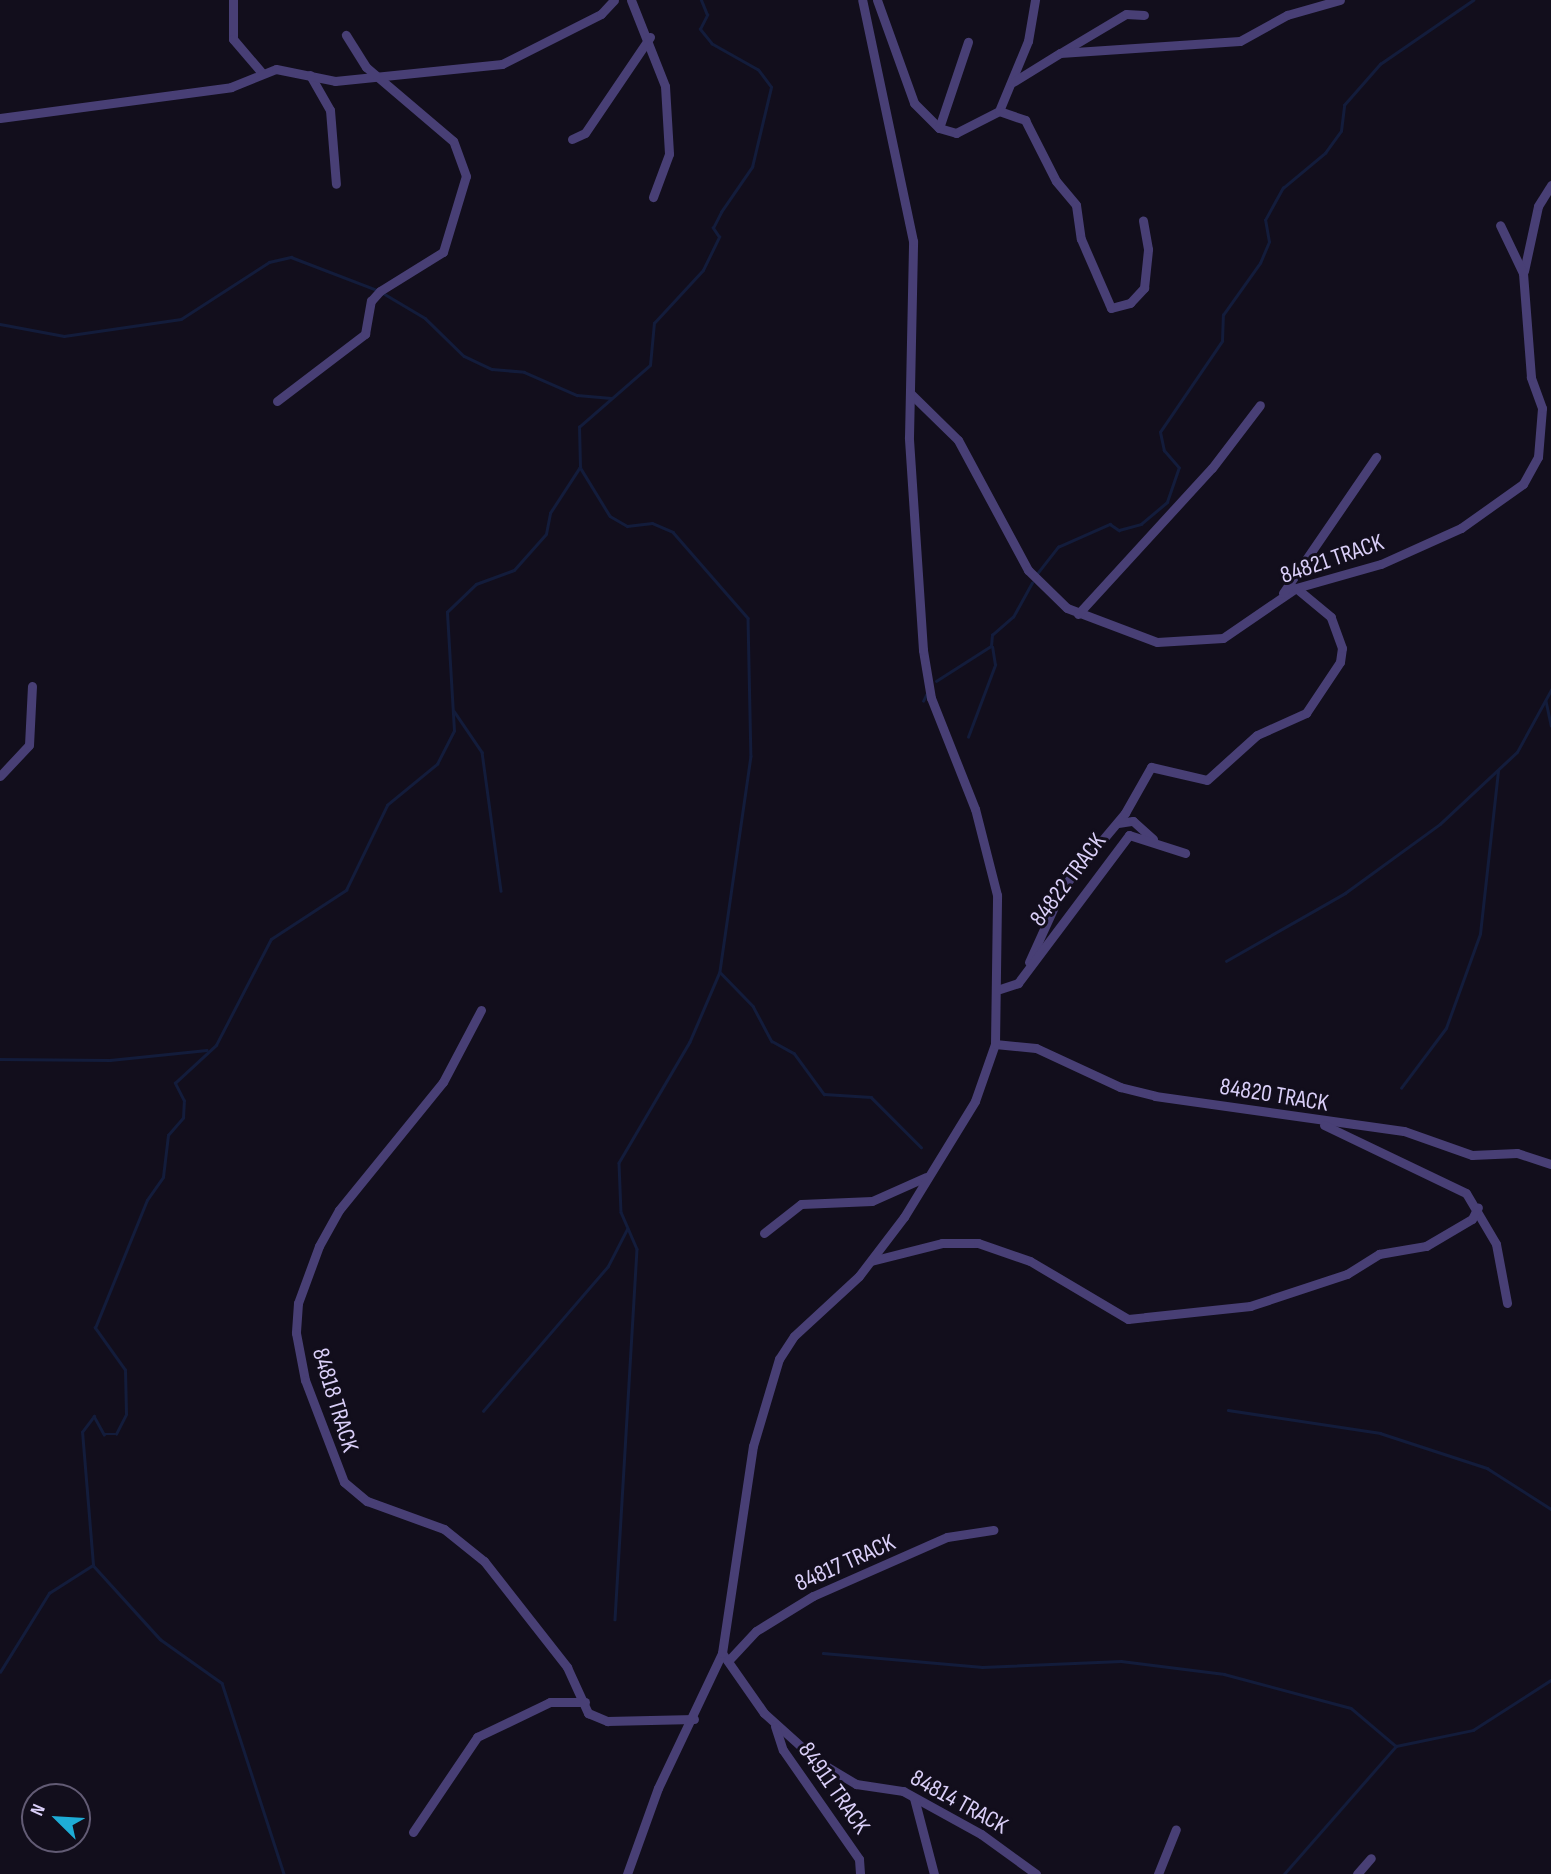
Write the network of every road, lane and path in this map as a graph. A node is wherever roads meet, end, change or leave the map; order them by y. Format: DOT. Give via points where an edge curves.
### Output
graph roads {
  1 [pos="233,0"];
  2 [pos="614,0"];
  3 [pos="631,0"];
  4 [pos="862,0"];
  5 [pos="877,0"];
  6 [pos="1035,0"];
  7 [pos="1340,0"];
  8 [pos="1144,15"];
  9 [pos="346,35"];
  10 [pos="650,37"];
  11 [pos="968,42"];
  12 [pos="1060,53"];
  13 [pos="262,73"];
  14 [pos="309,74"];
  15 [pos="378,77"];
  16 [pos="1013,82"];
  17 [pos="999,111"];
  18 [pos="4,117"];
  19 [pos="939,128"];
  20 [pos="572,139"];
  21 [pos="336,184"];
  22 [pos="1551,185"];
  23 [pos="653,197"];
  24 [pos="1143,220"];
  25 [pos="1500,225"];
  26 [pos="1523,273"];
  27 [pos="910,393"];
  28 [pos="277,401"];
  29 [pos="1260,405"];
  30 [pos="1376,457"];
  31 [pos="1296,588"];
  32 [pos="1282,595"];
  33 [pos="1078,614"];
  34 [pos="32,686"];
  35 [pos="0,776"];
  36 [pos="1117,824"];
  37 [pos="1153,839"];
  38 [pos="1185,853"];
  39 [pos="1029,962"];
  40 [pos="1000,989"];
  41 [pos="481,1010"];
  42 [pos="995,1044"];
  43 [pos="1320,1123"];
  44 [pos="1551,1164"];
  45 [pos="928,1176"];
  46 [pos="1478,1207"];
  47 [pos="764,1233"];
  48 [pos="871,1261"];
  49 [pos="1507,1303"];
  50 [pos="993,1530"];
  51 [pos="725,1657"];
  52 [pos="585,1702"];
  53 [pos="694,1720"];
  54 [pos="774,1724"];
  55 [pos="914,1798"];
  56 [pos="1176,1829"];
  57 [pos="413,1832"];
  58 [pos="1371,1858"];
  59 [pos="628,1874"];
  60 [pos="860,1874"];
  61 [pos="934,1874"];
  62 [pos="1035,1874"];
  63 [pos="1158,1874"];
  64 [pos="1357,1874"];
  1 -- 13 [label="street" via="233,39"];
  2 -- 15 [label="street" via="601,14 502,64"];
  3 -- 10 [label="street"];
  4 -- 27 [label="street" via="913,241"];
  5 -- 19 [label="street" via="914,103"];
  6 -- 16 [label="street"];
  7 -- 12 [label="street" via="1287,15 1240,41"];
  8 -- 12 [label="street" via="1126,15"];
  9 -- 15 [label="street"];
  10 -- 20 [label="street" via="586,133"];
  10 -- 23 [label="street" via="665,86 669,154"];
  11 -- 19 [label="street"];
  12 -- 16 [label="street"];
  13 -- 14 [label="street"];
  13 -- 18 [label="street" via="231,87"];
  14 -- 15 [label="street" via="335,81"];
  14 -- 21 [label="street" via="330,110"];
  15 -- 28 [label="street" via="438,125 465,159 450,243 380,291 371,301 365,334"];
  16 -- 17 [label="street"];
  17 -- 19 [label="street" via="956,133"];
  17 -- 24 [label="street" via="1025,120 1056,181 1076,205 1081,239 1111,308 1130,303 1144,288 1148,249"];
  22 -- 26 [label="street" via="1538,206"];
  25 -- 26 [label="street, 84821 TRACK"];
  26 -- 31 [label="street, 84821 TRACK" via="1531,377 1542,426 1538,457 1523,484 1461,528 1381,564"];
  27 -- 33 [label="street, 84821 TRACK" via="958,440 1028,570"];
  27 -- 40 [label="street" via="911,504 923,650 947,747 990,857"];
  29 -- 33 [label="street" via="1212,468"];
  30 -- 32 [label="street"];
  31 -- 32 [label="street, 84821 TRACK"];
  31 -- 36 [label="street" via="1331,617 1340,638 1340,662 1299,720 1268,729 1197,783 1166,765 1151,766"];
  32 -- 33 [label="street, 84821 TRACK" via="1237,631 1200,641 1157,642"];
  34 -- 35 [label="street" via="29,745"];
  36 -- 37 [label="street" via="1133,821"];
  36 -- 39 [label="street" via="1063,887"];
  37 -- 38 [label="street, 84822 TRACK"];
  37 -- 39 [label="street, 84822 TRACK" via="1136,834 1121,841 1076,909"];
  39 -- 40 [label="street, 84822 TRACK" via="1018,983"];
  40 -- 42 [label="street"];
  41 -- 52 [label="street, 84818 TRACK" via="443,1082 339,1210 318,1246 298,1303 299,1355 344,1482 367,1501 444,1529 484,1561 559,1655"];
  42 -- 43 [label="street, 84820 TRACK" via="1036,1048 1120,1087"];
  42 -- 45 [label="street" via="975,1101"];
  43 -- 44 [label="street, 84820 TRACK" via="1404,1131 1472,1155 1517,1153"];
  43 -- 46 [label="street" via="1453,1183"];
  45 -- 47 [label="street" via="872,1201 801,1204"];
  45 -- 48 [label="street"];
  46 -- 48 [label="street" via="1472,1219 1426,1246 1379,1254 1347,1274 1250,1306 1128,1319 1030,1261 978,1243 942,1243 901,1259"];
  46 -- 49 [label="street" via="1504,1269"];
  48 -- 51 [label="street" via="794,1336 779,1359 753,1446"];
  50 -- 51 [label="street, 84817 TRACK" via="947,1537 813,1596 756,1631"];
  51 -- 53 [label="street"];
  51 -- 54 [label="street"];
  52 -- 53 [label="street, 84818 TRACK" via="588,1713 607,1721"];
  52 -- 57 [label="street" via="550,1702 477,1737"];
  53 -- 59 [label="street" via="658,1788"];
  54 -- 55 [label="street, 84814 TRACK" via="856,1784 885,1784"];
  54 -- 60 [label="street, 84911 TRACK" via="783,1750 859,1859"];
  55 -- 61 [label="street"];
  55 -- 62 [label="street, 84814 TRACK" via="981,1833"];
  56 -- 63 [label="street"];
  58 -- 64 [label="street"];
}
